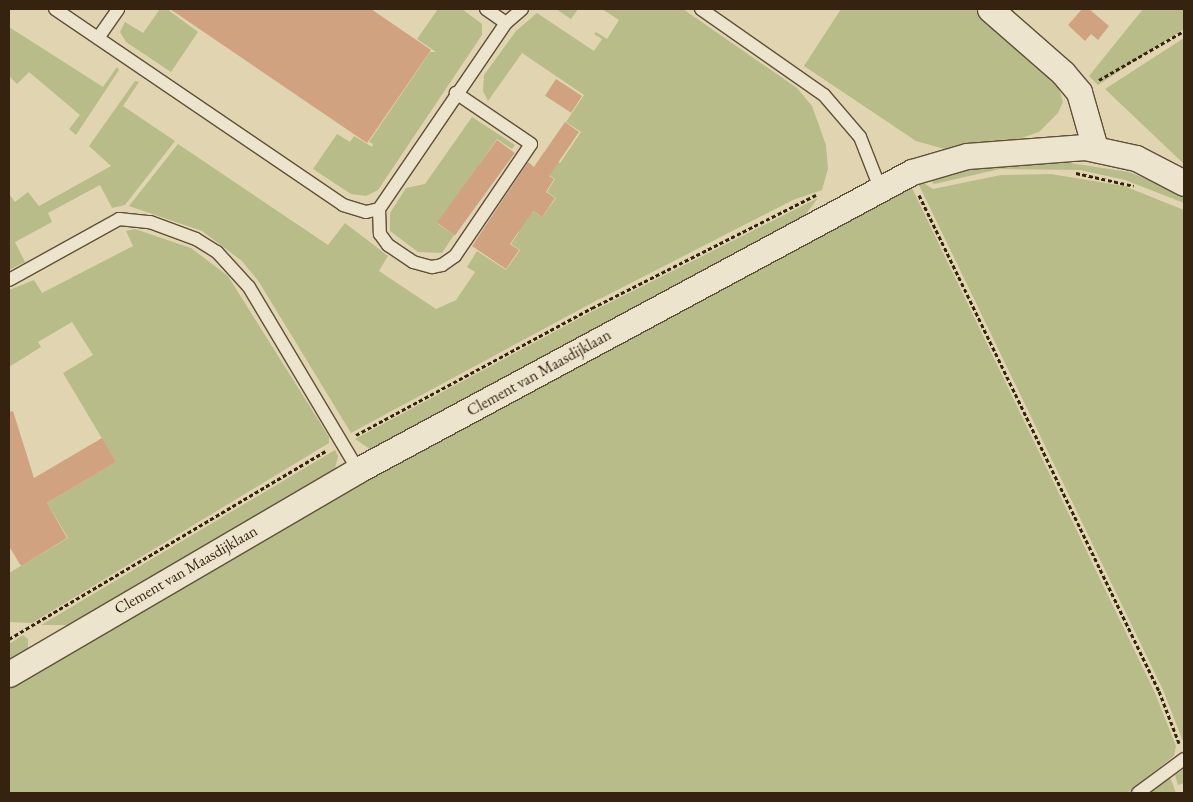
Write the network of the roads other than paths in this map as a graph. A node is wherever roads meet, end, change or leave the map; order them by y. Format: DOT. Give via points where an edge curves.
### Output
graph roads {
  1 [pos="55,9"];
  2 [pos="118,9"];
  3 [pos="486,9"];
  4 [pos="522,9"];
  5 [pos="701,9"];
  6 [pos="990,9"];
  7 [pos="506,22"];
  8 [pos="98,38"];
  9 [pos="456,93"];
  10 [pos="1095,148"];
  11 [pos="1184,183"];
  12 [pos="880,188"];
  13 [pos="379,209"];
  14 [pos="9,280"];
  15 [pos="358,470"];
  16 [pos="9,674"];
  17 [pos="1183,754"];
  18 [pos="1138,793"];
  1 -- 8 [label="lane"];
  2 -- 8 [label="lane"];
  3 -- 7 [label="lane"];
  4 -- 7 [label="lane"];
  5 -- 12 [label="lane" via="824,95 860,137"];
  6 -- 10 [label="street" via="1063,73 1079,92"];
  7 -- 9 [label="lane"];
  8 -- 13 [label="lane" via="343,205 366,212"];
  9 -- 13 [label="lane"];
  9 -- 13 [label="lane" via="531,144 455,256 442,265 413,262 388,245 380,234"];
  10 -- 11 [label="street, Clement van Maasdijklaan" via="1136,158"];
  10 -- 12 [label="street, Clement van Maasdijklaan" via="1058,147 967,156 909,174"];
  12 -- 15 [label="street, Clement van Maasdijklaan"];
  14 -- 15 [label="lane" via="119,219 150,222 196,238 217,252 249,287"];
  15 -- 16 [label="street, Clement van Maasdijklaan"];
  17 -- 18 [label="lane"];
}
